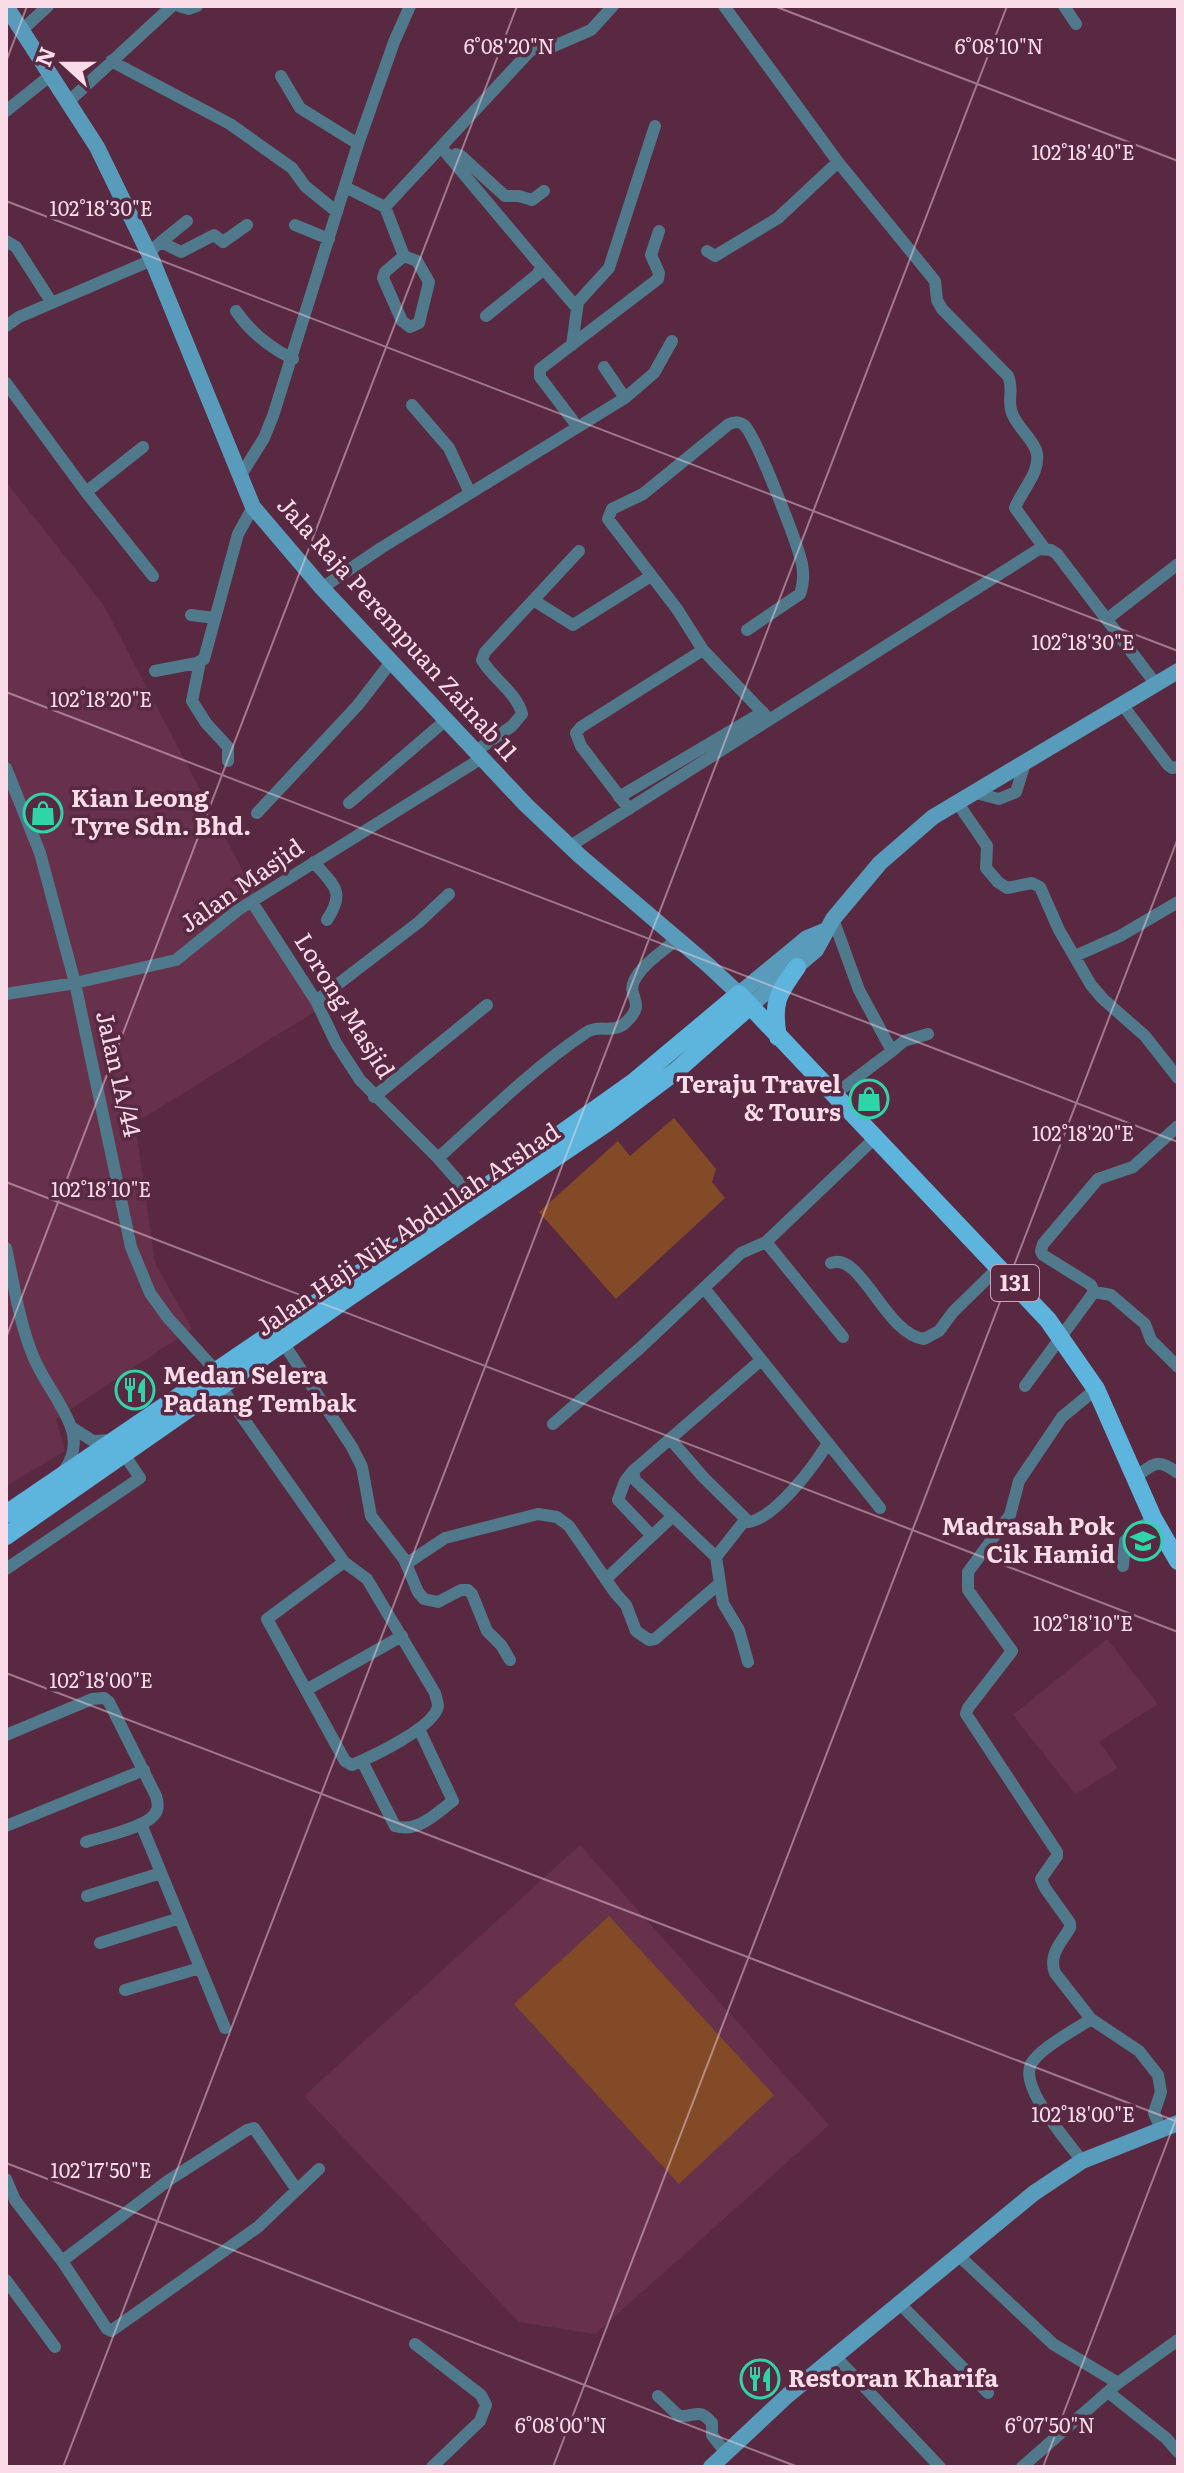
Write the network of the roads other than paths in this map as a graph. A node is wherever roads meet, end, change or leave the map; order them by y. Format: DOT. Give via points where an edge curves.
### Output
graph roads {
  1 [pos="6,6"];
  2 [pos="48,6"];
  3 [pos="171,6"];
  4 [pos="197,6"];
  5 [pos="410,6"];
  6 [pos="613,6"];
  7 [pos="724,6"];
  8 [pos="1064,6"];
  9 [pos="1076,24"];
  10 [pos="22,30"];
  11 [pos="111,61"];
  12 [pos="51,75"];
  13 [pos="281,76"];
  14 [pos="68,102"];
  15 [pos="6,111"];
  16 [pos="655,126"];
  17 [pos="358,144"];
  18 [pos="441,147"];
  19 [pos="450,158"];
  20 [pos="838,162"];
  21 [pos="345,187"];
  22 [pos="544,191"];
  23 [pos="505,196"];
  24 [pos="385,207"];
  25 [pos="491,207"];
  26 [pos="337,212"];
  27 [pos="187,221"];
  28 [pos="247,225"];
  29 [pos="295,225"];
  30 [pos="659,231"];
  31 [pos="329,239"];
  32 [pos="6,241"];
  33 [pos="707,251"];
  34 [pos="154,252"];
  35 [pos="404,256"];
  36 [pos="541,266"];
  37 [pos="52,303"];
  38 [pos="577,308"];
  39 [pos="236,311"];
  40 [pos="486,316"];
  41 [pos="6,326"];
  42 [pos="672,341"];
  43 [pos="572,345"];
  44 [pos="293,359"];
  45 [pos="604,367"];
  46 [pos="6,383"];
  47 [pos="625,398"];
  48 [pos="412,405"];
  49 [pos="577,426"];
  50 [pos="143,447"];
  51 [pos="241,475"];
  52 [pos="86,492"];
  53 [pos="470,493"];
  54 [pos="253,507"];
  55 [pos="1045,549"];
  56 [pos="579,551"];
  57 [pos="1178,564"];
  58 [pos="153,576"];
  59 [pos="651,576"];
  60 [pos="322,588"];
  61 [pos="533,600"];
  62 [pos="191,615"];
  63 [pos="215,618"];
  64 [pos="1107,619"];
  65 [pos="747,630"];
  66 [pos="703,650"];
  67 [pos="200,662"];
  68 [pos="391,662"];
  69 [pos="155,671"];
  70 [pos="1178,671"];
  71 [pos="1155,683"];
  72 [pos="1121,703"];
  73 [pos="765,715"];
  74 [pos="446,720"];
  75 [pos="479,754"];
  76 [pos="228,761"];
  77 [pos="1178,767"];
  78 [pos="6,768"];
  79 [pos="619,797"];
  80 [pos="957,802"];
  81 [pos="349,803"];
  82 [pos="629,809"];
  83 [pos="257,813"];
  84 [pos="570,846"];
  85 [pos="314,862"];
  86 [pos="449,894"];
  87 [pos="252,902"];
  88 [pos="1178,902"];
  89 [pos="327,920"];
  90 [pos="829,925"];
  91 [pos="678,938"];
  92 [pos="1075,956"];
  93 [pos="790,963"];
  94 [pos="708,965"];
  95 [pos="75,983"];
  96 [pos="6,994"];
  97 [pos="744,1000"];
  98 [pos="316,1001"];
  99 [pos="487,1005"];
  100 [pos="928,1034"];
  101 [pos="779,1038"];
  102 [pos="892,1051"];
  103 [pos="1178,1078"];
  104 [pos="835,1094"];
  105 [pos="374,1097"];
  106 [pos="1178,1126"];
  107 [pos="876,1137"];
  108 [pos="438,1158"];
  109 [pos="472,1197"];
  110 [pos="766,1242"];
  111 [pos="6,1248"];
  112 [pos="831,1263"];
  113 [pos="999,1267"];
  114 [pos="704,1288"];
  115 [pos="1094,1292"];
  116 [pos="843,1337"];
  117 [pos="1061,1338"];
  118 [pos="284,1344"];
  119 [pos="760,1361"];
  120 [pos="1178,1367"];
  121 [pos="219,1379"];
  122 [pos="1025,1386"];
  123 [pos="1096,1389"];
  124 [pos="553,1424"];
  125 [pos="71,1427"];
  126 [pos="671,1440"];
  127 [pos="828,1443"];
  128 [pos="120,1446"];
  129 [pos="633,1471"];
  130 [pos="1178,1473"];
  131 [pos="1135,1477"];
  132 [pos="55,1482"];
  133 [pos="880,1508"];
  134 [pos="39,1513"];
  135 [pos="6,1514"];
  136 [pos="673,1516"];
  137 [pos="1153,1518"];
  138 [pos="745,1520"];
  139 [pos="6,1536"];
  140 [pos="54,1536"];
  141 [pos="652,1536"];
  142 [pos="716,1557"];
  143 [pos="1178,1561"];
  144 [pos="344,1562"];
  145 [pos="406,1564"];
  146 [pos="1123,1566"];
  147 [pos="6,1569"];
  148 [pos="607,1578"];
  149 [pos="720,1583"];
  150 [pos="402,1636"];
  151 [pos="510,1660"];
  152 [pos="748,1662"];
  153 [pos="306,1690"];
  154 [pos="419,1729"];
  155 [pos="6,1735"];
  156 [pos="362,1761"];
  157 [pos="144,1770"];
  158 [pos="141,1824"];
  159 [pos="6,1826"];
  160 [pos="86,1842"];
  161 [pos="161,1873"];
  162 [pos="87,1896"];
  163 [pos="180,1918"];
  164 [pos="100,1943"];
  165 [pos="200,1968"];
  166 [pos="125,1990"];
  167 [pos="1091,2019"];
  168 [pos="225,2028"];
  169 [pos="1178,2123"];
  170 [pos="1161,2129"];
  171 [pos="1082,2161"];
  172 [pos="319,2169"];
  173 [pos="6,2179"];
  174 [pos="297,2190"];
  175 [pos="11,2203"];
  176 [pos="957,2254"];
  177 [pos="62,2261"];
  178 [pos="6,2280"];
  179 [pos="898,2302"];
  180 [pos="1178,2340"];
  181 [pos="415,2344"];
  182 [pos="55,2347"];
  183 [pos="835,2356"];
  184 [pos="1113,2387"];
  185 [pos="988,2393"];
  186 [pos="658,2396"];
  187 [pos="1178,2452"];
  188 [pos="726,2453"];
  189 [pos="432,2467"];
  190 [pos="711,2467"];
  191 [pos="940,2467"];
  192 [pos="1022,2467"];
  1 -- 10 [label="main road, Jala Raja Perempuan Zainab 11"];
  2 -- 10 [label="street"];
  3 -- 4 [label="street"];
  3 -- 11 [label="street"];
  5 -- 17 [label="street"];
  6 -- 18 [label="street" via="591,30 531,50"];
  7 -- 20 [label="street"];
  8 -- 9 [label="street"];
  10 -- 12 [label="main road, Jala Raja Perempuan Zainab 11"];
  11 -- 14 [label="street"];
  11 -- 26 [label="street" via="230,124 292,168"];
  12 -- 14 [label="main road, Jala Raja Perempuan Zainab 11"];
  12 -- 15 [label="street"];
  13 -- 17 [label="street" via="298,107"];
  14 -- 34 [label="main road, Jala Raja Perempuan Zainab 11"];
  16 -- 38 [label="street" via="609,268 583,294"];
  17 -- 21 [label="street"];
  18 -- 19 [label="street"];
  18 -- 24 [label="street"];
  19 -- 23 [label="street" via="461,156"];
  19 -- 25 [label="street"];
  20 -- 33 [label="street" via="778,218 715,256"];
  20 -- 55 [label="street" via="935,281 942,309 1008,376 1012,414 1037,460 1015,508"];
  21 -- 24 [label="street"];
  21 -- 26 [label="street"];
  22 -- 23 [label="street" via="529,200"];
  23 -- 25 [label="street"];
  24 -- 35 [label="street"];
  25 -- 36 [label="street"];
  26 -- 31 [label="street"];
  27 -- 34 [label="street"];
  28 -- 34 [label="street" via="223,242 214,235 184,252"];
  29 -- 31 [label="street"];
  30 -- 43 [label="street" via="651,255 658,279"];
  31 -- 44 [label="street"];
  32 -- 37 [label="street" via="16,247"];
  34 -- 37 [label="street"];
  34 -- 51 [label="main road, Jala Raja Perempuan Zainab 11"];
  35 -- 35 [label="street" via="383,278 402,321 410,327 419,323 429,282 417,261"];
  36 -- 38 [label="street"];
  36 -- 40 [label="street"];
  37 -- 41 [label="street"];
  38 -- 43 [label="street"];
  39 -- 44 [label="street" via="270,347"];
  42 -- 47 [label="street" via="654,373"];
  43 -- 49 [label="street" via="539,374"];
  44 -- 51 [label="street" via="264,438"];
  45 -- 47 [label="street"];
  46 -- 52 [label="street"];
  47 -- 49 [label="street"];
  48 -- 53 [label="street" via="449,448"];
  49 -- 53 [label="street"];
  50 -- 52 [label="street"];
  51 -- 54 [label="main road, Jala Raja Perempuan Zainab 11"];
  52 -- 58 [label="street"];
  53 -- 60 [label="street"];
  54 -- 60 [label="main road, Jala Raja Perempuan Zainab 11"];
  54 -- 63 [label="street" via="238,533"];
  55 -- 64 [label="street" via="1057,554"];
  55 -- 73 [label="street" via="1032,552"];
  56 -- 61 [label="street"];
  57 -- 64 [label="street"];
  59 -- 61 [label="street" via="573,625"];
  59 -- 65 [label="street" via="608,519 612,509 643,494 729,424 743,423 798,552 804,584 800,594"];
  59 -- 66 [label="street"];
  60 -- 68 [label="main road, Jala Raja Perempuan Zainab 11"];
  61 -- 75 [label="street, Jalan Masjid" via="482,660 520,707 520,718"];
  62 -- 63 [label="street"];
  63 -- 67 [label="street"];
  64 -- 71 [label="street"];
  66 -- 73 [label="street"];
  66 -- 79 [label="street" via="581,727 576,737"];
  67 -- 69 [label="street"];
  67 -- 76 [label="street" via="192,701 228,747"];
  68 -- 74 [label="main road, Jala Raja Perempuan Zainab 11"];
  68 -- 83 [label="street"];
  70 -- 71 [label="main road"];
  71 -- 72 [label="main road"];
  72 -- 77 [label="street" via="1168,765"];
  72 -- 80 [label="main road"];
  73 -- 79 [label="street"];
  73 -- 82 [label="street"];
  74 -- 75 [label="main road, Jala Raja Perempuan Zainab 11"];
  74 -- 81 [label="street"];
  75 -- 84 [label="main road, Jala Raja Perempuan Zainab 11"];
  75 -- 85 [label="street, Jalan Masjid"];
  78 -- 95 [label="street, Jalan 1A/44" via="40,853"];
  79 -- 82 [label="street"];
  80 -- 90 [label="main road" via="880,863"];
  80 -- 92 [label="street" via="987,846 986,868 1007,888 1032,883 1040,887"];
  82 -- 84 [label="street"];
  84 -- 91 [label="main road, Jala Raja Perempuan Zainab 11"];
  85 -- 87 [label="street, Jalan Masjid"];
  85 -- 89 [label="street" via="337,892 337,904"];
  86 -- 98 [label="street"];
  87 -- 95 [label="street, Jalan Masjid" via="176,960"];
  87 -- 98 [label="street, Lorong Masjid"];
  88 -- 92 [label="street"];
  90 -- 93 [label="main road" via="816,950"];
  90 -- 102 [label="street"];
  91 -- 94 [label="main road, Jala Raja Perempuan Zainab 11"];
  91 -- 108 [label="street" via="634,980 636,1009 623,1025 595,1027 583,1034"];
  92 -- 103 [label="street" via="1103,999 1145,1036"];
  93 -- 94 [label="main road" via="740,976"];
  93 -- 97 [label="main road"];
  93 -- 101 [label="main road" via="774,1013"];
  94 -- 97 [label="main road, Jala Raja Perempuan Zainab 11"];
  95 -- 96 [label="street, Jalan Masjid"];
  95 -- 121 [label="street, Jalan 1A/44" via="131,1247 150,1293"];
  97 -- 101 [label="main road, 131"];
  97 -- 109 [label="main road, Jalan Haji Nik Abdullah Arshad"];
  97 -- 118 [label="main road, Jalan Haji Nik Abdullah Arshad" via="676,1071 608,1122"];
  98 -- 105 [label="street, Lorong Masjid" via="336,1043"];
  99 -- 105 [label="street"];
  100 -- 102 [label="street"];
  101 -- 104 [label="main road, 131"];
  102 -- 104 [label="street"];
  104 -- 107 [label="main road, 131"];
  105 -- 108 [label="street, Lorong Masjid"];
  106 -- 115 [label="street" via="1133,1167 1098,1179 1042,1247 1043,1255"];
  107 -- 110 [label="street"];
  107 -- 113 [label="main road, 131"];
  108 -- 109 [label="street, Lorong Masjid"];
  109 -- 121 [label="main road, Jalan Haji Nik Abdullah Arshad"];
  110 -- 114 [label="street" via="741,1253"];
  110 -- 116 [label="street"];
  111 -- 125 [label="street" via="34,1359"];
  112 -- 113 [label="street" via="846,1262 893,1322 924,1339 939,1331"];
  113 -- 117 [label="main road, 131"];
  114 -- 119 [label="street"];
  114 -- 124 [label="street"];
  115 -- 117 [label="street"];
  115 -- 120 [label="street" via="1111,1295 1145,1324 1151,1340"];
  117 -- 122 [label="street"];
  117 -- 123 [label="main road, 131"];
  118 -- 121 [label="main road, Jalan Haji Nik Abdullah Arshad"];
  118 -- 145 [label="street" via="352,1447 362,1467 371,1516"];
  119 -- 126 [label="street"];
  119 -- 127 [label="street"];
  121 -- 128 [label="main road, Jalan Haji Nik Abdullah Arshad"];
  121 -- 144 [label="street, Jalan 1A/44"];
  123 -- 131 [label="main road, 131"];
  123 -- 167 [label="street" via="1062,1417 1019,1481 1010,1515 968,1572 966,1584 1012,1651 966,1714 1057,1852 1041,1883 1069,1919 1070,1928 1052,1964"];
  125 -- 128 [label="street" via="93,1441"];
  125 -- 132 [label="street" via="72,1458"];
  126 -- 129 [label="street"];
  126 -- 138 [label="street"];
  127 -- 133 [label="street"];
  127 -- 138 [label="street" via="803,1481 759,1519"];
  128 -- 132 [label="main road, Jalan Haji Nik Abdullah Arshad"];
  128 -- 134 [label="main road, Jalan Haji Nik Abdullah Arshad"];
  128 -- 140 [label="street" via="140,1478"];
  129 -- 136 [label="street" via="635,1480"];
  129 -- 141 [label="street" via="618,1500"];
  130 -- 131 [label="street" via="1158,1462"];
  131 -- 137 [label="main road, 131"];
  132 -- 135 [label="main road, Jalan Haji Nik Abdullah Arshad"];
  134 -- 139 [label="main road, Jalan Haji Nik Abdullah Arshad"];
  134 -- 140 [label="street"];
  136 -- 141 [label="street"];
  136 -- 142 [label="street"];
  137 -- 143 [label="main road, 131"];
  137 -- 146 [label="street" via="1125,1541"];
  138 -- 142 [label="street"];
  140 -- 147 [label="street"];
  141 -- 148 [label="street"];
  142 -- 149 [label="street"];
  144 -- 150 [label="street, Jalan 1A/44" via="367,1579"];
  144 -- 153 [label="street" via="267,1619"];
  145 -- 148 [label="street" via="445,1538 548,1514 569,1526"];
  145 -- 151 [label="street" via="424,1599 438,1602 468,1590 487,1631"];
  148 -- 149 [label="street" via="628,1607 636,1631 649,1640"];
  149 -- 152 [label="street"];
  150 -- 153 [label="street"];
  150 -- 154 [label="street, Jalan 1A/44" via="438,1706"];
  153 -- 156 [label="street" via="345,1761"];
  154 -- 156 [label="street"];
  154 -- 156 [label="street" via="453,1801 417,1827 395,1826"];
  155 -- 157 [label="street" via="104,1698"];
  157 -- 158 [label="street" via="158,1803 154,1816"];
  157 -- 159 [label="street"];
  158 -- 160 [label="street"];
  158 -- 161 [label="street"];
  161 -- 162 [label="street"];
  161 -- 163 [label="street"];
  163 -- 164 [label="street"];
  163 -- 165 [label="street"];
  165 -- 166 [label="street"];
  165 -- 168 [label="street"];
  167 -- 170 [label="street" via="1128,2042 1158,2075 1161,2092 1154,2113"];
  167 -- 171 [label="street" via="1041,2053 1029,2075 1038,2101"];
  169 -- 170 [label="main road"];
  170 -- 171 [label="main road"];
  171 -- 176 [label="main road"];
  172 -- 174 [label="street"];
  173 -- 175 [label="street"];
  174 -- 177 [label="street" via="254,2128 247,2130 169,2180"];
  174 -- 177 [label="street" via="258,2227 111,2331"];
  175 -- 177 [label="street"];
  176 -- 179 [label="main road"];
  176 -- 184 [label="street" via="1053,2344"];
  178 -- 182 [label="street"];
  179 -- 183 [label="main road"];
  179 -- 185 [label="street"];
  180 -- 184 [label="street"];
  181 -- 189 [label="street" via="481,2395 486,2405 480,2421"];
  183 -- 188 [label="main road"];
  183 -- 191 [label="street"];
  184 -- 187 [label="street"];
  184 -- 192 [label="street"];
  186 -- 188 [label="street" via="679,2416 704,2415"];
  188 -- 190 [label="main road"];
}
